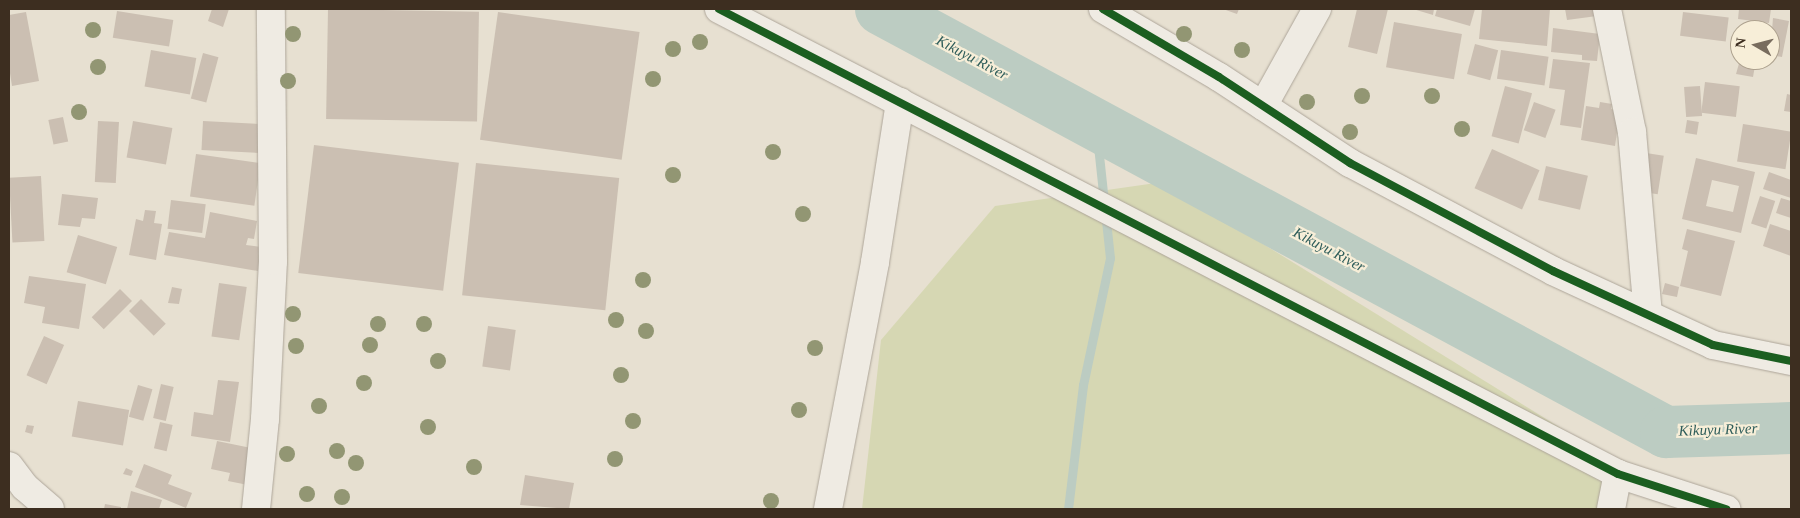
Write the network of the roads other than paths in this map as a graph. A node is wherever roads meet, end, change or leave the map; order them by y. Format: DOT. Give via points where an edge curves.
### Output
graph roads {
  1 [pos="271,9"];
  2 [pos="719,9"];
  3 [pos="1102,9"];
  4 [pos="1317,9"];
  5 [pos="1607,9"];
  6 [pos="900,102"];
  7 [pos="1263,106"];
  8 [pos="1648,314"];
  9 [pos="1791,361"];
  10 [pos="9,466"];
  11 [pos="1618,474"];
  12 [pos="50,509"];
  13 [pos="256,509"];
  14 [pos="828,509"];
  15 [pos="1611,509"];
  16 [pos="1726,509"];
  1 -- 13 [label="street" via="273,261 265,419"];
  2 -- 6 [label="street"];
  3 -- 7 [label="street"];
  4 -- 7 [label="street"];
  5 -- 8 [label="street" via="1632,132"];
  6 -- 11 [label="street"];
  6 -- 14 [label="street" via="875,262"];
  7 -- 8 [label="street" via="1350,163 1554,271"];
  8 -- 9 [label="street" via="1714,345"];
  10 -- 12 [label="street" via="25,487"];
  11 -- 15 [label="street"];
  11 -- 16 [label="street"];
}
